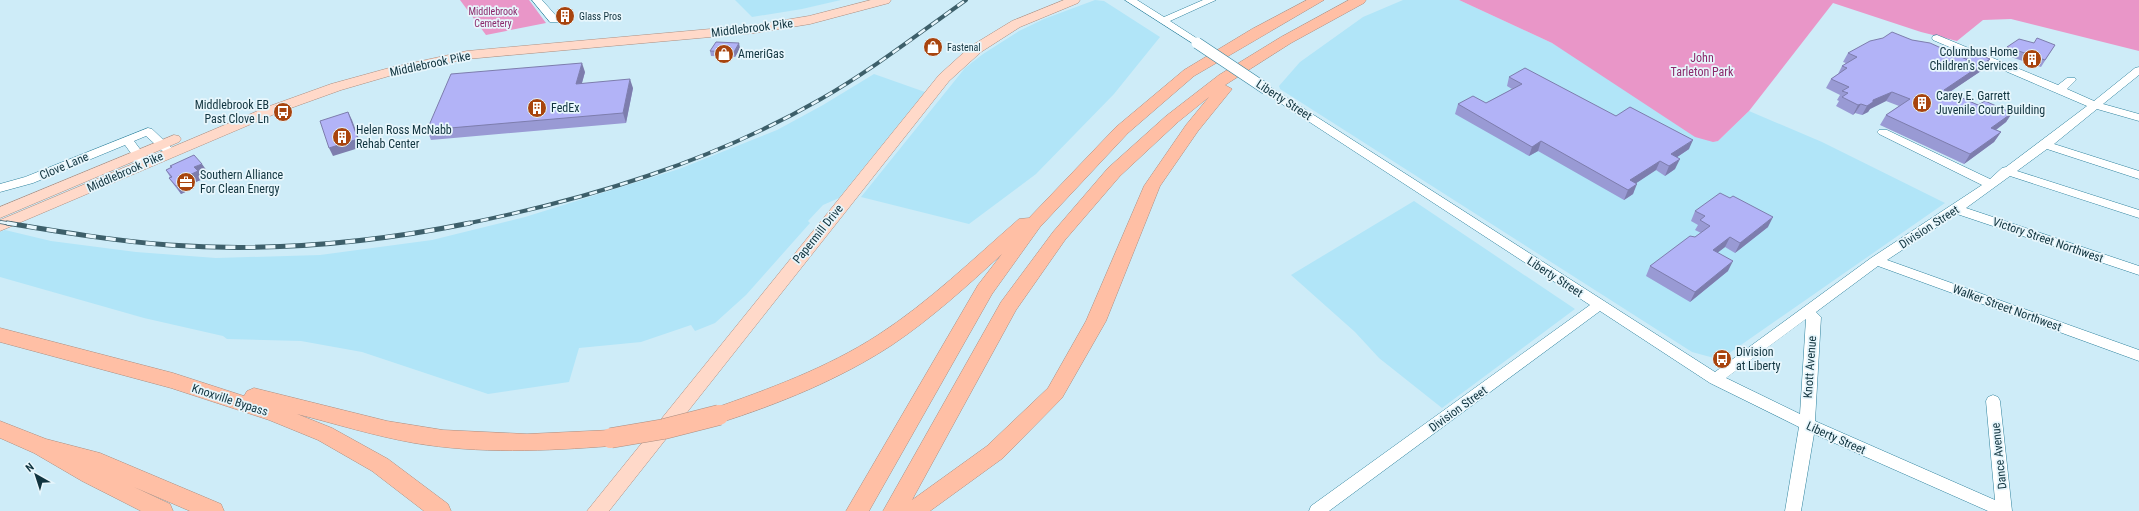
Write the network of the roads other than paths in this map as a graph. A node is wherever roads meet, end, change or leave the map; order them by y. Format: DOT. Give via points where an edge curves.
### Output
graph roads {
  1 [pos="537,0"];
  2 [pos="851,0"];
  3 [pos="885,0"];
  4 [pos="1074,0"];
  5 [pos="1130,0"];
  6 [pos="1211,0"];
  7 [pos="1317,0"];
  8 [pos="1359,0"];
  9 [pos="554,20"];
  10 [pos="1163,21"];
  11 [pos="1937,38"];
  12 [pos="1286,40"];
  13 [pos="2139,70"];
  14 [pos="2071,80"];
  15 [pos="2059,90"];
  16 [pos="2095,105"];
  17 [pos="2139,118"];
  18 [pos="1884,132"];
  19 [pos="127,139"];
  20 [pos="2045,145"];
  21 [pos="166,148"];
  22 [pos="141,159"];
  23 [pos="1085,168"];
  24 [pos="2006,171"];
  25 [pos="2139,175"];
  26 [pos="1990,184"];
  27 [pos="0,188"];
  28 [pos="1956,209"];
  29 [pos="0,213"];
  30 [pos="2139,214"];
  31 [pos="0,226"];
  32 [pos="1876,261"];
  33 [pos="2139,271"];
  34 [pos="1599,305"];
  35 [pos="1810,315"];
  36 [pos="0,335"];
  37 [pos="2139,356"];
  38 [pos="1715,379"];
  39 [pos="173,381"];
  40 [pos="1993,401"];
  41 [pos="1806,424"];
  42 [pos="0,429"];
  43 [pos="42,447"];
  44 [pos="162,511"];
  45 [pos="213,511"];
  46 [pos="440,511"];
  47 [pos="597,511"];
  48 [pos="856,511"];
  49 [pos="894,511"];
  50 [pos="913,511"];
  51 [pos="1317,511"];
  52 [pos="1793,511"];
  53 [pos="2004,511"];
  1 -- 9 [label="street"];
  2 -- 21 [label="main road, Middlebrook Pike" via="755,20 521,39 468,45 412,56 332,78 279,97"];
  3 -- 21 [label="main road, Middlebrook Pike" via="810,20 755,29 467,55 336,87"];
  4 -- 47 [label="main road, Papermill Drive" via="1016,24 976,49 944,78"];
  5 -- 10 [label="street, Liberty Street"];
  6 -- 10 [label="street"];
  7 -- 23 [label="highway" via="1189,73 1122,130"];
  8 -- 12 [label="highway"];
  10 -- 34 [label="street, Liberty Street, bridge"];
  11 -- 15 [label="street"];
  12 -- 49 [label="highway" via="1224,78 1172,119 1114,172 1059,236 1008,307"];
  12 -- 50 [label="highway" via="1220,92 1152,186 1096,321 1055,393 995,452"];
  13 -- 16 [label="street, Division Street"];
  14 -- 15 [label="street"];
  15 -- 16 [label="street"];
  16 -- 17 [label="street"];
  16 -- 20 [label="street, Division Street"];
  18 -- 26 [label="street"];
  19 -- 21 [label="street, Clove Lane" via="148,131"];
  19 -- 22 [label="street"];
  19 -- 27 [label="street, Clove Lane" via="29,180"];
  20 -- 24 [label="street, Division Street"];
  20 -- 25 [label="street"];
  21 -- 22 [label="main road, Middlebrook Pike"];
  22 -- 29 [label="main road, Middlebrook Pike"];
  22 -- 31 [label="main road, Middlebrook Pike"];
  23 -- 39 [label="highway, bridge" via="939,300 885,340 776,395 719,415 664,428 611,438 547,443 471,442 388,430 257,396"];
  23 -- 48 [label="highway" via="1034,223 985,290"];
  24 -- 26 [label="street, Division Street"];
  24 -- 30 [label="street"];
  26 -- 28 [label="street, Division Street"];
  28 -- 32 [label="street, Division Street"];
  28 -- 33 [label="street, Victory Street Northwest"];
  32 -- 35 [label="street, Division Street"];
  32 -- 37 [label="street, Walker Street Northwest"];
  34 -- 38 [label="street, Liberty Street"];
  34 -- 51 [label="street, Division Street"];
  35 -- 38 [label="street, Division Street"];
  35 -- 41 [label="street, Knott Avenue"];
  36 -- 39 [label="highway, Knoxville Bypass"];
  38 -- 41 [label="street, Liberty Street"];
  39 -- 46 [label="highway, Knoxville Bypass" via="276,414 325,434 380,465"];
  40 -- 53 [label="street, Dance Avenue"];
  41 -- 52 [label="street, Knott Avenue"];
  41 -- 53 [label="street, Liberty Street"];
  42 -- 43 [label="highway"];
  43 -- 44 [label="highway" via="90,475"];
  43 -- 45 [label="highway" via="92,459"];
}
